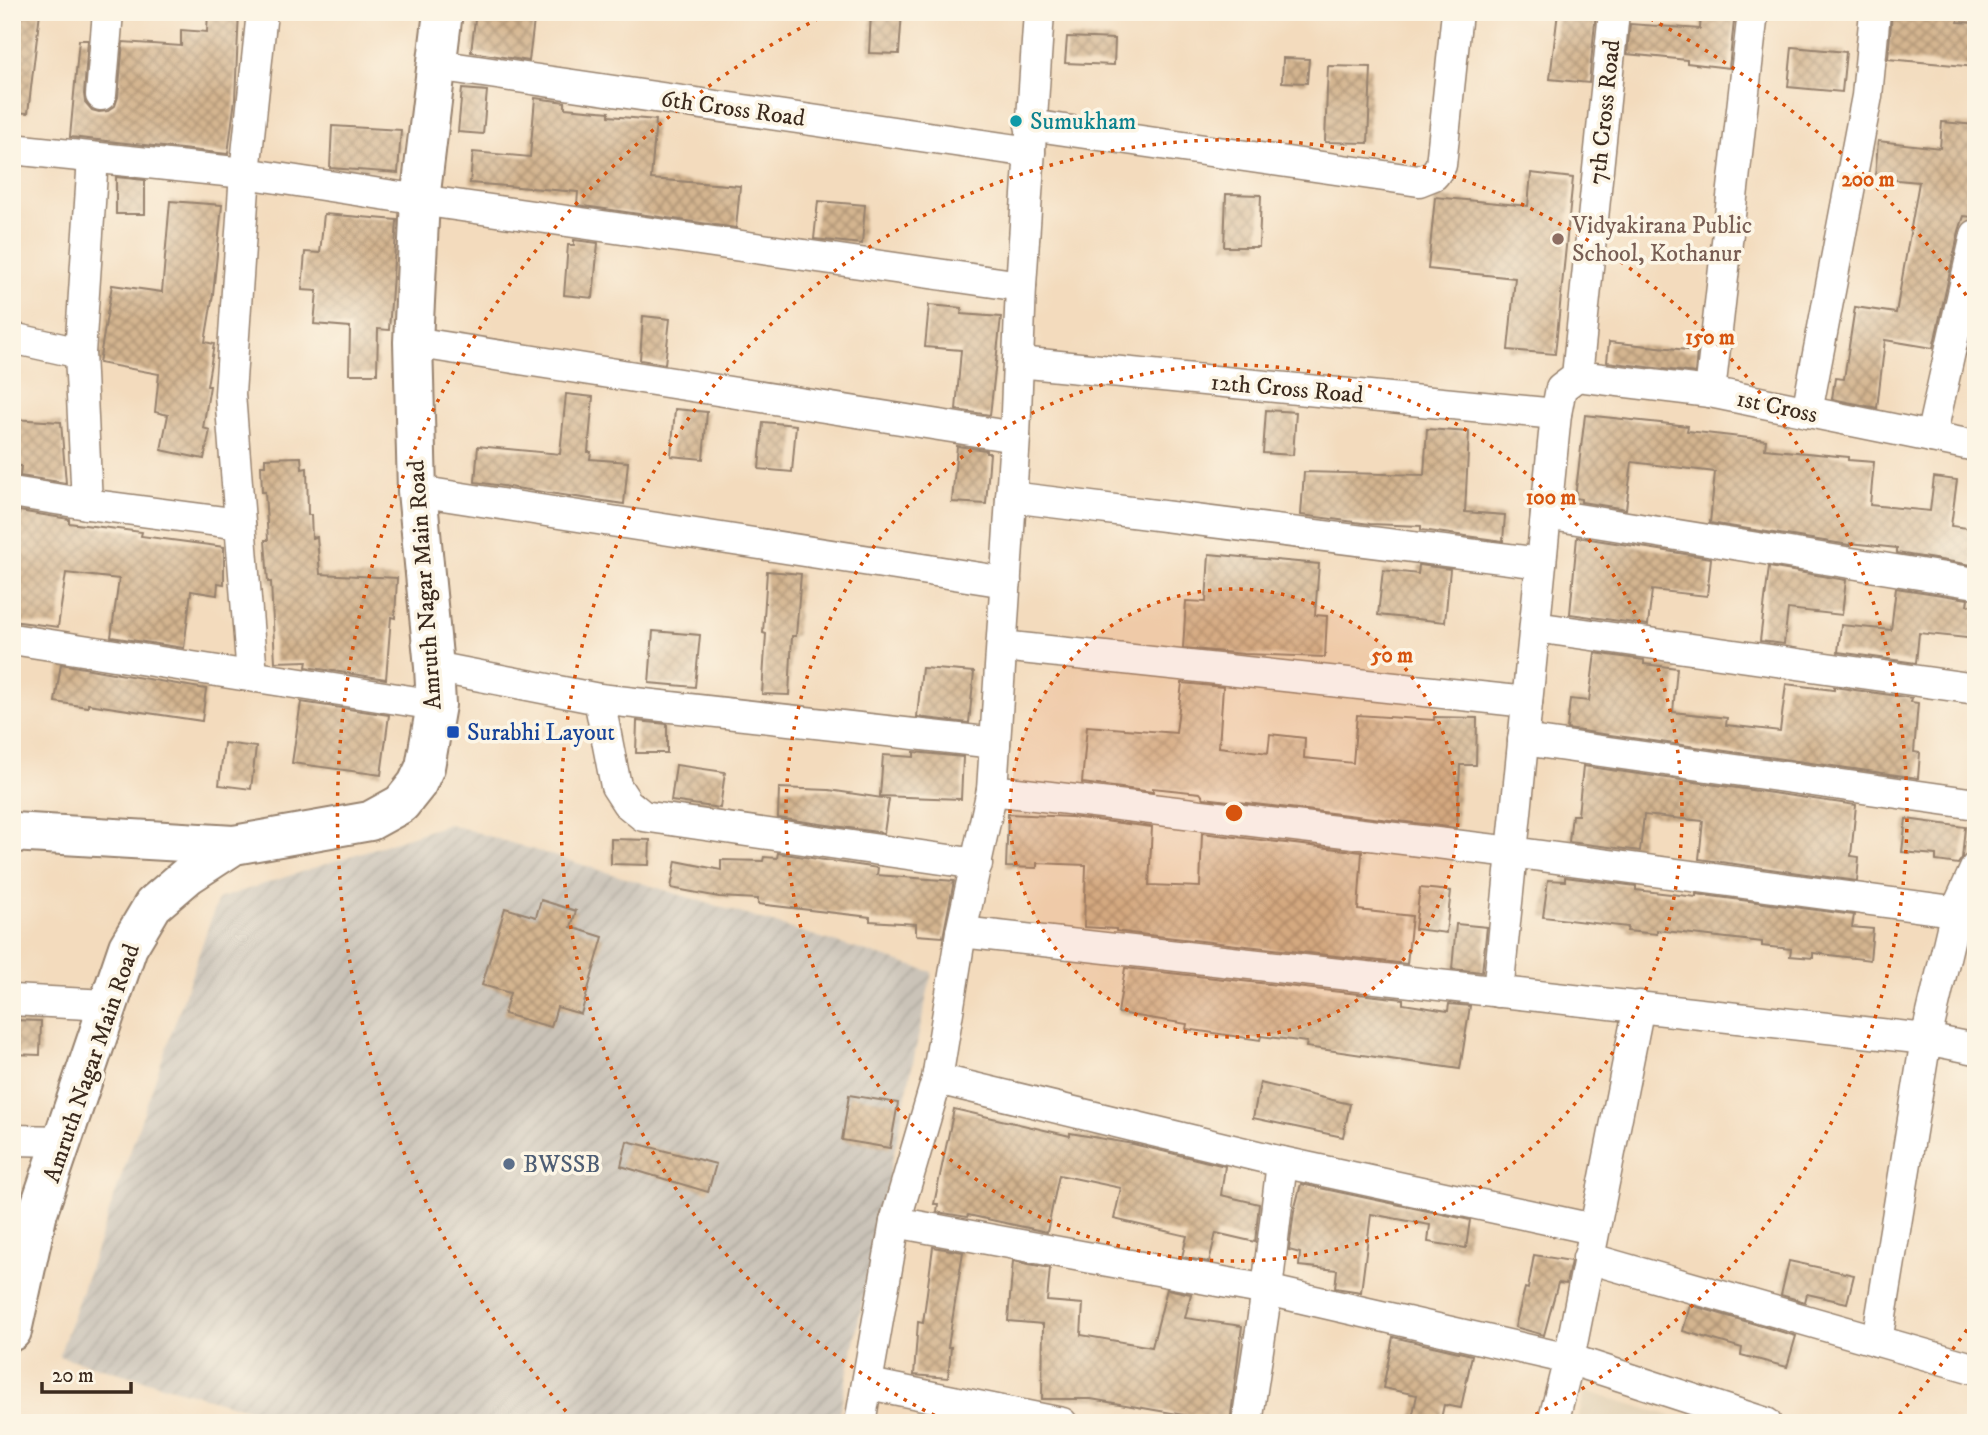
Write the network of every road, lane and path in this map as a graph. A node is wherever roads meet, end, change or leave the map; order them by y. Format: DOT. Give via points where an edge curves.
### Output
graph roads {
  1 [pos="108,12"];
  2 [pos="262,12"];
  3 [pos="443,12"];
  4 [pos="1039,12"];
  5 [pos="1457,12"];
  6 [pos="1614,12"];
  7 [pos="1753,12"];
  8 [pos="1875,12"];
  9 [pos="436,65"];
  10 [pos="101,95"];
  11 [pos="1030,139"];
  12 [pos="12,149"];
  13 [pos="93,158"];
  14 [pos="245,173"];
  15 [pos="420,200"];
  16 [pos="1976,236"];
  17 [pos="1021,286"];
  18 [pos="12,338"];
  19 [pos="413,342"];
  20 [pos="80,353"];
  21 [pos="1018,362"];
  22 [pos="1577,376"];
  23 [pos="1710,392"];
  24 [pos="1807,412"];
  25 [pos="1556,414"];
  26 [pos="1015,437"];
  27 [pos="1931,437"];
  28 [pos="1976,446"];
  29 [pos="416,491"];
  30 [pos="12,492"];
  31 [pos="1011,496"];
  32 [pos="87,505"];
  33 [pos="1546,514"];
  34 [pos="240,524"];
  35 [pos="1541,563"];
  36 [pos="1006,582"];
  37 [pos="1976,583"];
  38 [pos="1535,626"];
  39 [pos="12,639"];
  40 [pos="1002,646"];
  41 [pos="434,667"];
  42 [pos="252,676"];
  43 [pos="1976,689"];
  44 [pos="599,699"];
  45 [pos="1527,702"];
  46 [pos="436,705"];
  47 [pos="1524,740"];
  48 [pos="995,743"];
  49 [pos="992,790"];
  50 [pos="1976,804"];
  51 [pos="12,832"];
  52 [pos="234,845"];
  53 [pos="1512,852"];
  54 [pos="977,864"];
  55 [pos="1976,867"];
  56 [pos="1966,912"];
  57 [pos="961,932"];
  58 [pos="1498,992"];
  59 [pos="12,1000"];
  60 [pos="107,1005"];
  61 [pos="1639,1006"];
  62 [pos="1926,1039"];
  63 [pos="1976,1049"];
  64 [pos="937,1079"];
  65 [pos="12,1140"];
  66 [pos="64,1140"];
  67 [pos="1282,1162"];
  68 [pos="25,1212"];
  69 [pos="895,1222"];
  70 [pos="1590,1243"];
  71 [pos="1267,1290"];
  72 [pos="12,1331"];
  73 [pos="1877,1341"];
  74 [pos="1569,1359"];
  75 [pos="1976,1369"];
  76 [pos="869,1384"];
  77 [pos="860,1423"];
  78 [pos="1062,1423"];
  79 [pos="1247,1423"];
  80 [pos="1553,1423"];
  81 [pos="1766,1423"];
  1 -- 10 [label="street"];
  2 -- 14 [label="street"];
  3 -- 9 [label="main road, Amruth Nagar Main Road"];
  4 -- 11 [label="street"];
  5 -- 11 [label="street, 6th Cross Road" via="1441,165 1419,181"];
  6 -- 22 [label="street, 7th Cross Road"];
  7 -- 23 [label="street"];
  8 -- 24 [label="street" via="1867,96"];
  9 -- 11 [label="street, 6th Cross Road"];
  9 -- 15 [label="main road, Amruth Nagar Main Road"];
  11 -- 17 [label="street"];
  12 -- 13 [label="street"];
  13 -- 14 [label="street"];
  13 -- 20 [label="street"];
  14 -- 15 [label="street"];
  14 -- 34 [label="street" via="230,394"];
  15 -- 17 [label="street"];
  15 -- 19 [label="main road, Amruth Nagar Main Road"];
  16 -- 27 [label="street"];
  17 -- 21 [label="street"];
  18 -- 20 [label="street"];
  19 -- 26 [label="street"];
  19 -- 29 [label="main road, Amruth Nagar Main Road"];
  20 -- 32 [label="street"];
  21 -- 25 [label="street, 12th Cross Road"];
  21 -- 26 [label="street"];
  22 -- 23 [label="street, 1st Cross"];
  22 -- 25 [label="street, 7th Cross Road" via="1562,388"];
  23 -- 24 [label="street, 1st Cross"];
  24 -- 27 [label="street, 1st Cross"];
  25 -- 33 [label="street, 7th Cross Road"];
  26 -- 31 [label="street"];
  27 -- 28 [label="street, 1st Cross"];
  29 -- 36 [label="street"];
  29 -- 41 [label="main road, Amruth Nagar Main Road"];
  30 -- 32 [label="street"];
  31 -- 35 [label="street"];
  31 -- 36 [label="street"];
  32 -- 34 [label="street"];
  33 -- 35 [label="street, 7th Cross Road"];
  33 -- 37 [label="street"];
  34 -- 42 [label="street"];
  35 -- 38 [label="street, 7th Cross Road"];
  36 -- 40 [label="street"];
  38 -- 43 [label="street"];
  38 -- 45 [label="street, 7th Cross Road"];
  39 -- 42 [label="street"];
  40 -- 45 [label="street"];
  40 -- 48 [label="street"];
  41 -- 44 [label="street"];
  41 -- 46 [label="main road, Amruth Nagar Main Road"];
  42 -- 46 [label="street"];
  44 -- 48 [label="street"];
  44 -- 54 [label="street" via="616,786 643,816"];
  45 -- 47 [label="street, 7th Cross Road"];
  46 -- 52 [label="main road, Amruth Nagar Main Road" via="425,767 401,804 370,821"];
  47 -- 50 [label="street"];
  47 -- 53 [label="street, 7th Cross Road"];
  48 -- 49 [label="street"];
  49 -- 53 [label="street"];
  49 -- 54 [label="street"];
  51 -- 52 [label="main road"];
  52 -- 60 [label="main road, Amruth Nagar Main Road" via="153,905 128,947"];
  53 -- 56 [label="street"];
  53 -- 58 [label="street, 7th Cross Road"];
  54 -- 57 [label="street"];
  55 -- 56 [label="street"];
  56 -- 62 [label="street"];
  57 -- 58 [label="street"];
  57 -- 64 [label="street"];
  58 -- 61 [label="street"];
  59 -- 60 [label="street"];
  60 -- 66 [label="main road, Amruth Nagar Main Road"];
  61 -- 62 [label="street"];
  61 -- 70 [label="street"];
  62 -- 63 [label="street"];
  62 -- 73 [label="street"];
  64 -- 67 [label="street"];
  64 -- 69 [label="street"];
  65 -- 66 [label="street"];
  66 -- 68 [label="main road, Amruth Nagar Main Road"];
  67 -- 70 [label="street"];
  67 -- 71 [label="street"];
  68 -- 72 [label="main road, Amruth Nagar Main Road"];
  69 -- 71 [label="street"];
  69 -- 76 [label="street"];
  70 -- 73 [label="street"];
  70 -- 74 [label="street"];
  71 -- 74 [label="street"];
  71 -- 79 [label="street"];
  73 -- 75 [label="street"];
  74 -- 80 [label="street"];
  74 -- 81 [label="street"];
  76 -- 77 [label="street"];
  76 -- 78 [label="street"];
}
